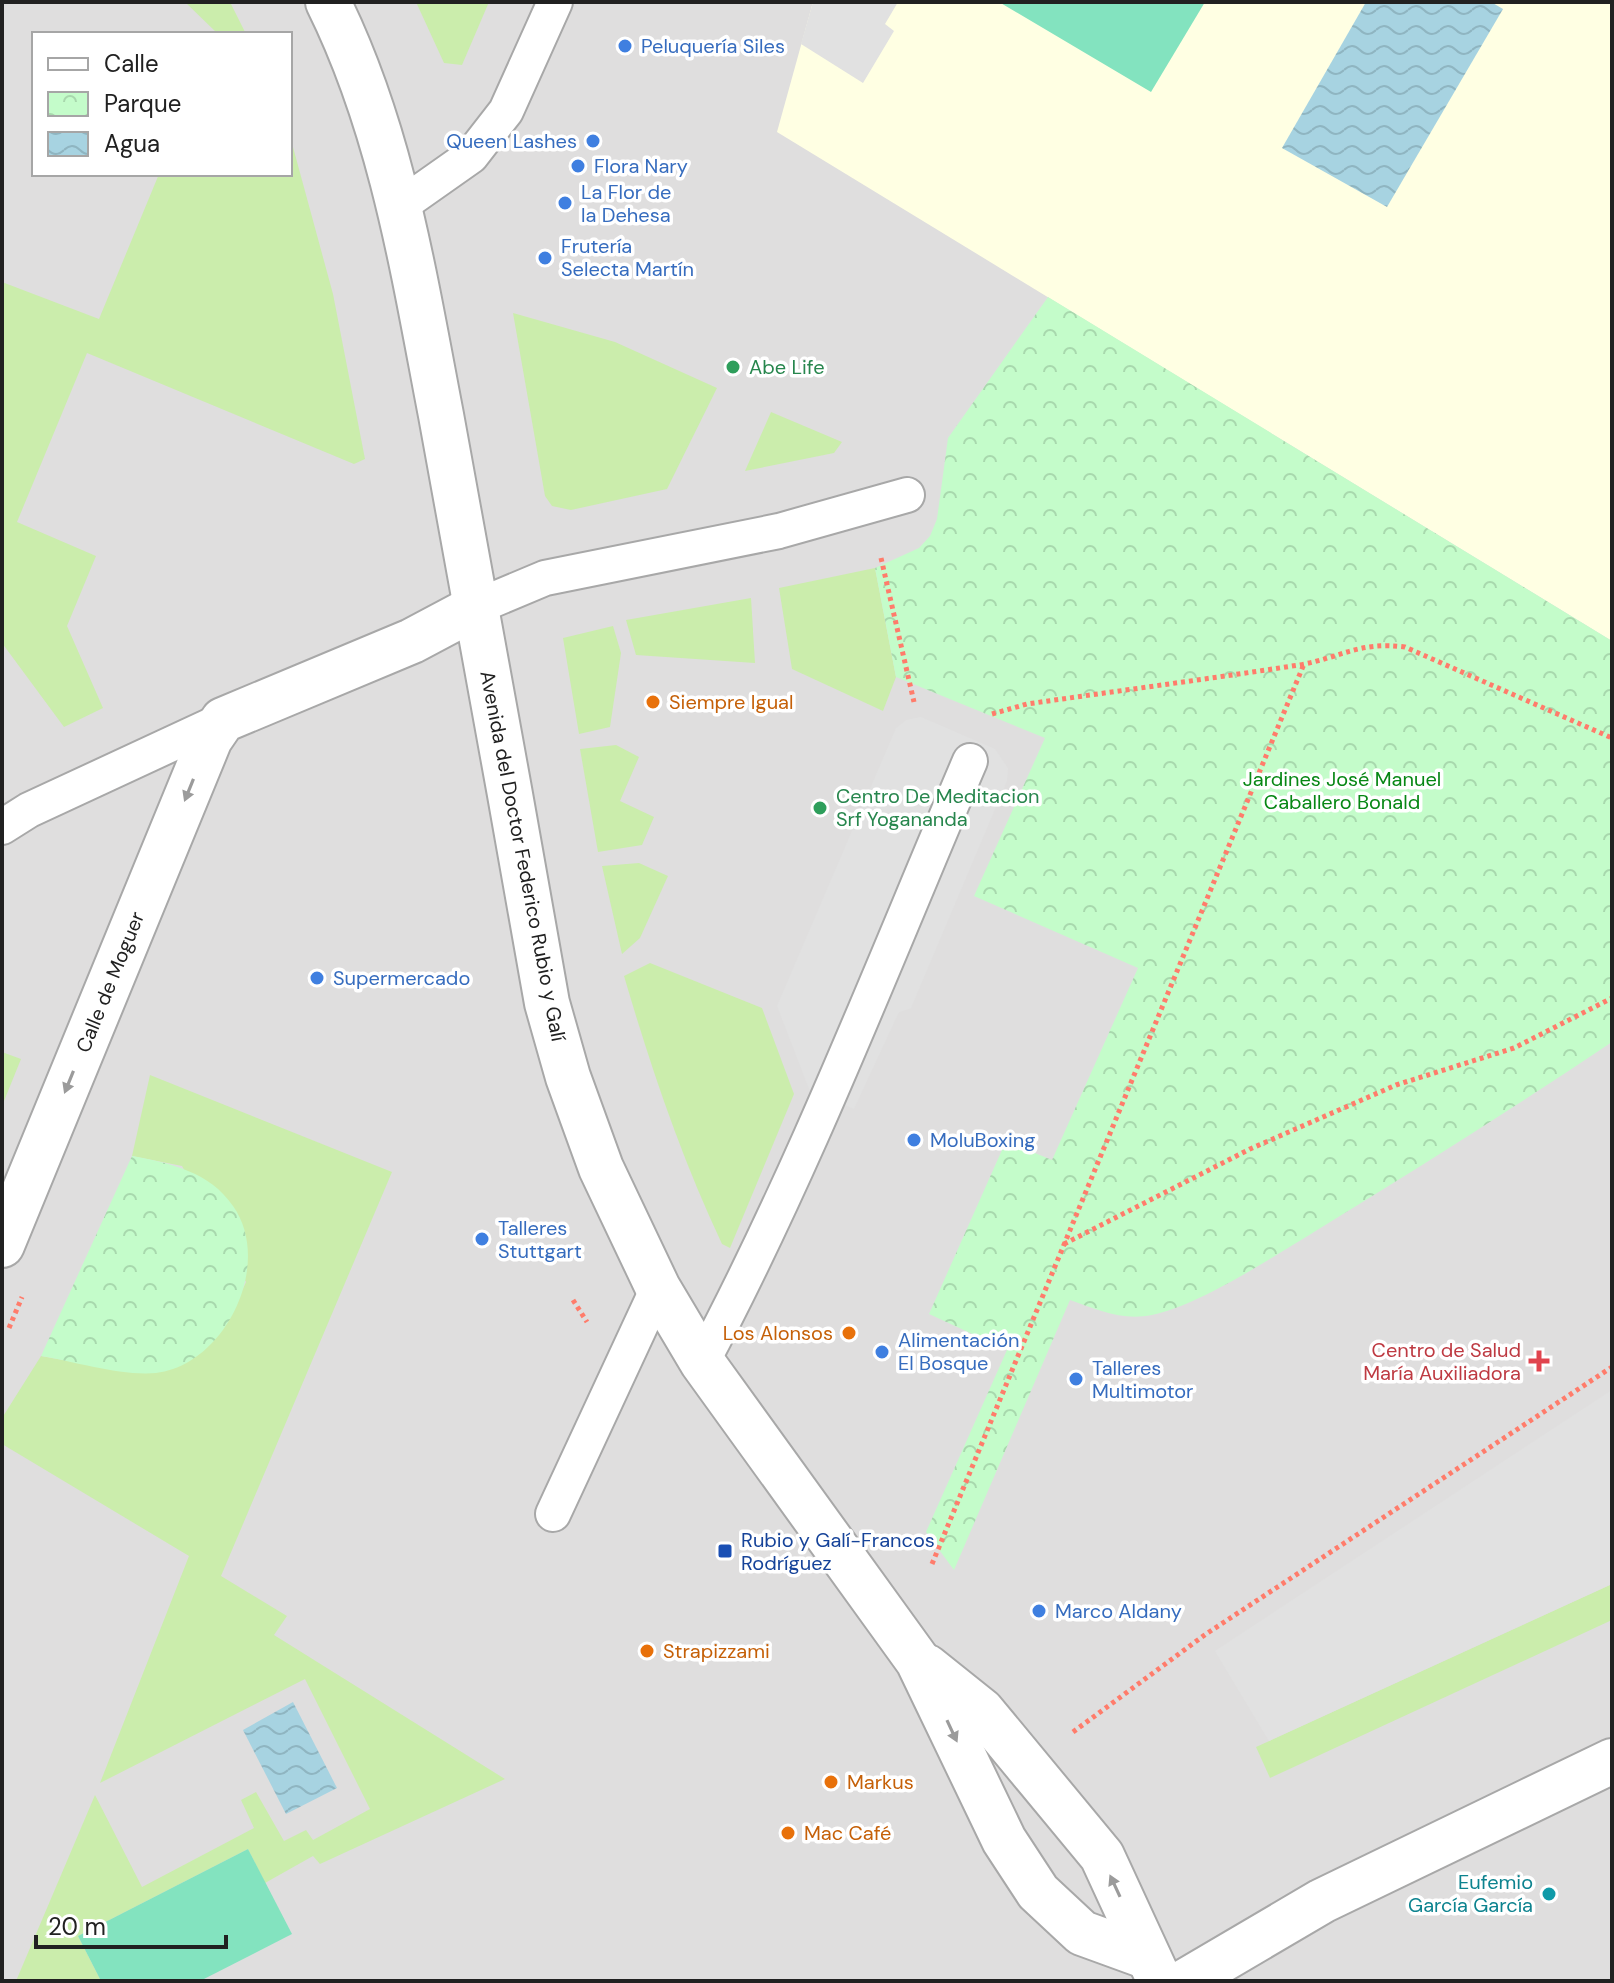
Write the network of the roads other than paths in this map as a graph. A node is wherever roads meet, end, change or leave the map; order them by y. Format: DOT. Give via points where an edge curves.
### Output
graph roads {
  1 [pos="328,2"];
  2 [pos="555,2"];
  3 [pos="400,206"];
  4 [pos="907,495"];
  5 [pos="476,607"];
  6 [pos="223,720"];
  7 [pos="970,761"];
  8 [pos="2,827"];
  9 [pos="2,1245"];
  10 [pos="658,1288"];
  11 [pos="702,1362"];
  12 [pos="553,1514"];
  13 [pos="918,1661"];
  14 [pos="1612,1761"];
  15 [pos="1154,1969"];
  16 [pos="1186,1981"];
  1 -- 3 [label="street, Avenida del Doctor Federico Rubio y Galí" via="379,133"];
  2 -- 3 [label="lane" via="506,111 471,156"];
  3 -- 5 [label="street, Avenida del Doctor Federico Rubio y Galí"];
  4 -- 5 [label="lane" via="779,531 545,578"];
  5 -- 6 [label="street" via="412,641"];
  5 -- 10 [label="street, Avenida del Doctor Federico Rubio y Galí" via="547,1003 601,1168"];
  6 -- 8 [label="lane"];
  6 -- 9 [label="street, Calle de Moguer, one-way" via="210,739"];
  7 -- 11 [label="lane" via="811,1131"];
  10 -- 11 [label="street, Avenida del Doctor Federico Rubio y Galí"];
  10 -- 12 [label="lane"];
  11 -- 13 [label="street, Avenida del Doctor Federico Rubio y Galí"];
  15 -- 13 [label="street, Avenida del Doctor Federico Rubio y Galí, one-way" via="1102,1856 982,1711"];
  13 -- 15 [label="street, Avenida del Doctor Federico Rubio y Galí, one-way" via="1004,1840 1038,1892 1082,1933"];
  14 -- 16 [label="street" via="1322,1901"];
}
